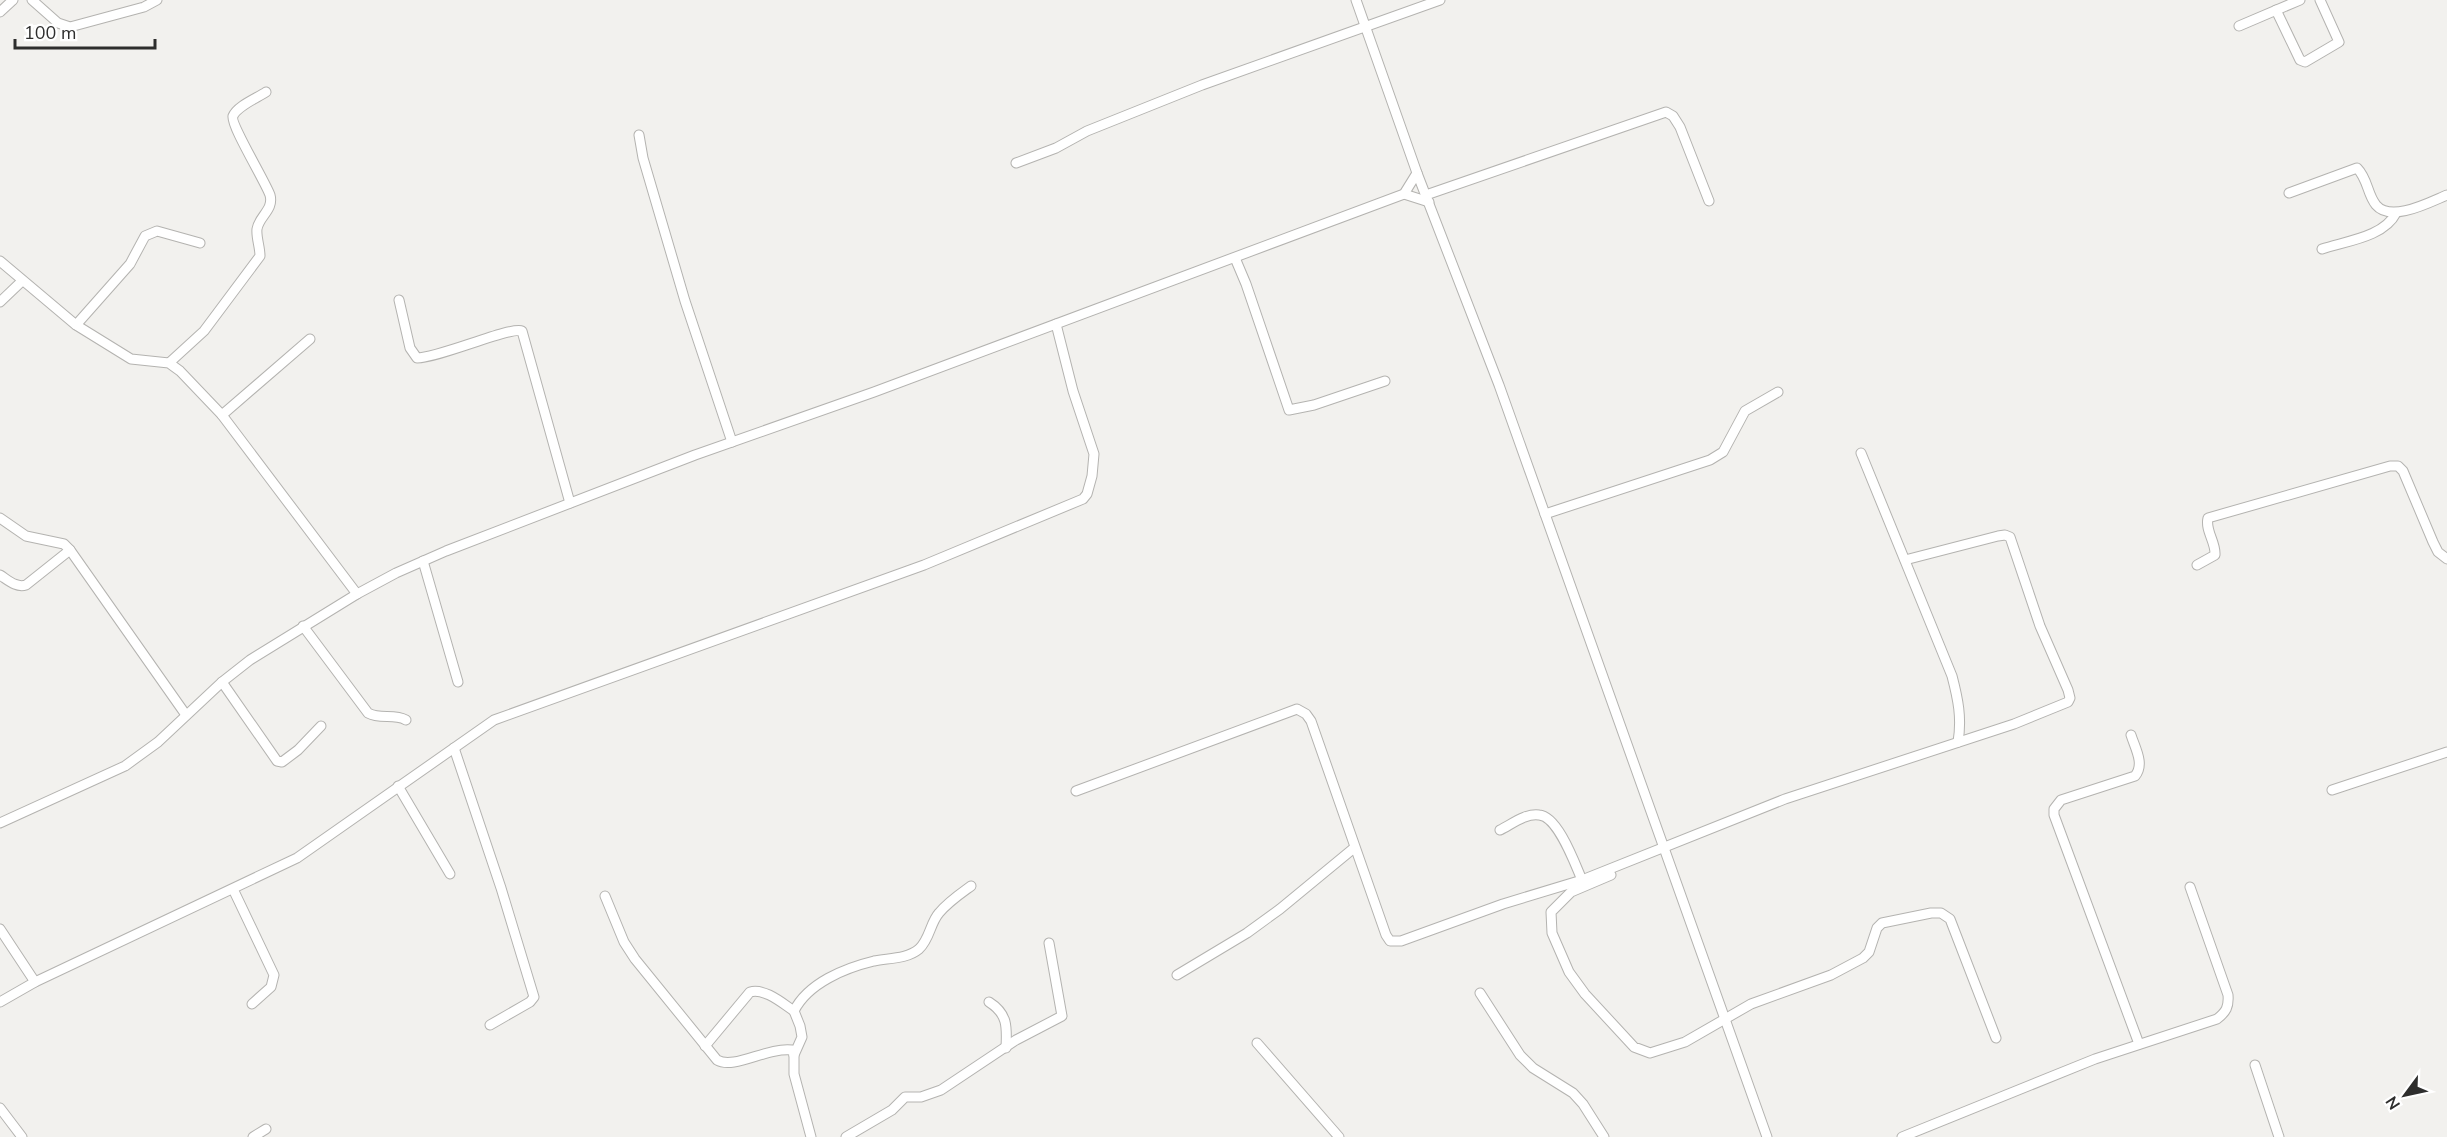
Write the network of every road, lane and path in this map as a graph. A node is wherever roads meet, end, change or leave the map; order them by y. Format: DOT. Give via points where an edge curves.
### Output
graph roads {
  1 [pos="13,0"];
  2 [pos="32,0"];
  3 [pos="157,0"];
  4 [pos="1356,0"];
  5 [pos="1440,0"];
  6 [pos="2300,0"];
  7 [pos="2320,0"];
  8 [pos="2276,10"];
  9 [pos="0,12"];
  10 [pos="2239,26"];
  11 [pos="1366,27"];
  12 [pos="266,92"];
  13 [pos="639,135"];
  14 [pos="1016,163"];
  15 [pos="1418,172"];
  16 [pos="2289,193"];
  17 [pos="1404,194"];
  18 [pos="2447,195"];
  19 [pos="1427,198"];
  20 [pos="1710,201"];
  21 [pos="2396,213"];
  22 [pos="200,243"];
  23 [pos="2322,249"];
  24 [pos="1235,258"];
  25 [pos="0,261"];
  26 [pos="22,281"];
  27 [pos="399,300"];
  28 [pos="0,302"];
  29 [pos="1056,324"];
  30 [pos="76,325"];
  31 [pos="310,339"];
  32 [pos="169,363"];
  33 [pos="1385,381"];
  34 [pos="1778,392"];
  35 [pos="222,415"];
  36 [pos="732,442"];
  37 [pos="1861,453"];
  38 [pos="570,503"];
  39 [pos="1545,514"];
  40 [pos="0,518"];
  41 [pos="70,550"];
  42 [pos="2447,559"];
  43 [pos="1905,560"];
  44 [pos="423,561"];
  45 [pos="2197,565"];
  46 [pos="0,575"];
  47 [pos="357,594"];
  48 [pos="303,626"];
  49 [pos="222,682"];
  50 [pos="458,682"];
  51 [pos="186,716"];
  52 [pos="406,720"];
  53 [pos="321,726"];
  54 [pos="2131,735"];
  55 [pos="1958,742"];
  56 [pos="454,748"];
  57 [pos="2447,752"];
  58 [pos="398,786"];
  59 [pos="2332,790"];
  60 [pos="1076,791"];
  61 [pos="0,823"];
  62 [pos="1500,830"];
  63 [pos="1354,848"];
  64 [pos="1666,849"];
  65 [pos="450,874"];
  66 [pos="1582,880"];
  67 [pos="971,885"];
  68 [pos="2190,887"];
  69 [pos="233,890"];
  70 [pos="605,896"];
  71 [pos="0,929"];
  72 [pos="1049,943"];
  73 [pos="1177,975"];
  74 [pos="35,982"];
  75 [pos="1480,993"];
  76 [pos="0,1002"];
  77 [pos="989,1002"];
  78 [pos="252,1004"];
  79 [pos="794,1011"];
  80 [pos="1724,1019"];
  81 [pos="490,1025"];
  82 [pos="1996,1038"];
  83 [pos="1257,1043"];
  84 [pos="2139,1044"];
  85 [pos="705,1046"];
  86 [pos="1005,1048"];
  87 [pos="794,1055"];
  88 [pos="2255,1065"];
  89 [pos="0,1108"];
  90 [pos="266,1129"];
  91 [pos="22,1137"];
  92 [pos="253,1137"];
  93 [pos="811,1137"];
  94 [pos="846,1137"];
  95 [pos="1339,1137"];
  96 [pos="1604,1137"];
  97 [pos="1767,1137"];
  98 [pos="1902,1137"];
  99 [pos="2279,1137"];
  1 -- 9 [label="street"];
  2 -- 3 [label="street" via="58,23 69,27"];
  4 -- 11 [label="street"];
  5 -- 11 [label="street"];
  6 -- 8 [label="street"];
  7 -- 8 [label="street" via="2340,42 2303,63"];
  8 -- 10 [label="street"];
  11 -- 14 [label="street" via="1202,85"];
  11 -- 15 [label="street"];
  12 -- 32 [label="street" via="237,110 232,118 271,197 257,229 260,256 204,331"];
  13 -- 36 [label="street" via="685,301"];
  15 -- 17 [label="street"];
  15 -- 19 [label="street"];
  16 -- 21 [label="street" via="2357,168 2377,206"];
  17 -- 19 [label="street"];
  17 -- 24 [label="street"];
  18 -- 21 [label="street"];
  19 -- 20 [label="street" via="1666,112 1680,127"];
  19 -- 39 [label="street"];
  21 -- 23 [label="street" via="2380,231"];
  22 -- 30 [label="street" via="157,231 145,236 130,264"];
  24 -- 29 [label="street"];
  24 -- 33 [label="street" via="1289,410"];
  25 -- 26 [label="street"];
  26 -- 28 [label="street"];
  26 -- 30 [label="street"];
  27 -- 38 [label="street" via="410,348 417,358 513,330 522,331"];
  29 -- 36 [label="street"];
  29 -- 56 [label="street" via="1094,454 1092,476 1083,499 893,576 514,711"];
  30 -- 32 [label="street" via="131,359"];
  31 -- 35 [label="street"];
  32 -- 35 [label="street"];
  34 -- 39 [label="street" via="1745,411 1723,452 1710,460"];
  35 -- 47 [label="street"];
  36 -- 38 [label="street"];
  37 -- 43 [label="street"];
  38 -- 44 [label="street"];
  39 -- 64 [label="street"];
  40 -- 41 [label="street" via="26,536 64,544"];
  41 -- 46 [label="street" via="26,585 20,587"];
  41 -- 51 [label="street"];
  42 -- 45 [label="street" via="2438,552 2403,471 2391,466 2208,518 2216,552"];
  43 -- 55 [label="street" via="1959,699"];
  43 -- 55 [label="street" via="1998,536 2010,537 2040,626 2068,690 2070,698 2063,704"];
  44 -- 47 [label="street"];
  44 -- 50 [label="street"];
  47 -- 48 [label="street"];
  48 -- 49 [label="street"];
  48 -- 52 [label="street" via="368,714"];
  49 -- 51 [label="street"];
  49 -- 53 [label="street" via="277,761 282,762 298,750"];
  51 -- 61 [label="street" via="125,766"];
  54 -- 84 [label="street" via="2140,764 2135,776 2061,801 2054,815"];
  55 -- 64 [label="street" via="1785,799"];
  56 -- 58 [label="street"];
  56 -- 81 [label="street" via="534,997"];
  57 -- 59 [label="street"];
  58 -- 65 [label="street"];
  58 -- 69 [label="street" via="297,858"];
  60 -- 63 [label="street" via="1298,709 1311,721"];
  62 -- 66 [label="street" via="1541,814 1552,821"];
  63 -- 66 [label="street" via="1386,935 1394,943"];
  63 -- 73 [label="street" via="1247,933"];
  64 -- 66 [label="street"];
  64 -- 80 [label="street"];
  64 -- 80 [label="street" via="1571,892 1551,912 1552,933 1569,972 1634,1047 1650,1053 1685,1042"];
  67 -- 79 [label="street" via="938,913 918,950 840,972 813,989"];
  68 -- 84 [label="street" via="2229,1005 2217,1019"];
  69 -- 74 [label="street"];
  69 -- 78 [label="street" via="274,975 271,987"];
  70 -- 85 [label="street" via="635,959"];
  71 -- 74 [label="street"];
  72 -- 86 [label="street" via="1062,1017"];
  74 -- 76 [label="street"];
  75 -- 96 [label="street" via="1520,1055 1573,1093"];
  77 -- 86 [label="street" via="1005,1018"];
  79 -- 85 [label="street" via="767,995 750,992"];
  79 -- 87 [label="street" via="801,1037"];
  80 -- 82 [label="street" via="1863,958 1882,923 1941,913 1950,919 1956,931"];
  80 -- 97 [label="street"];
  83 -- 95 [label="street"];
  84 -- 98 [label="street"];
  85 -- 87 [label="street" via="723,1064 768,1051 792,1050"];
  86 -- 94 [label="street" via="941,1090 921,1097 905,1097 892,1110"];
  87 -- 93 [label="street" via="796,1086"];
  88 -- 99 [label="street"];
  89 -- 91 [label="street"];
  90 -- 92 [label="street"];
}
